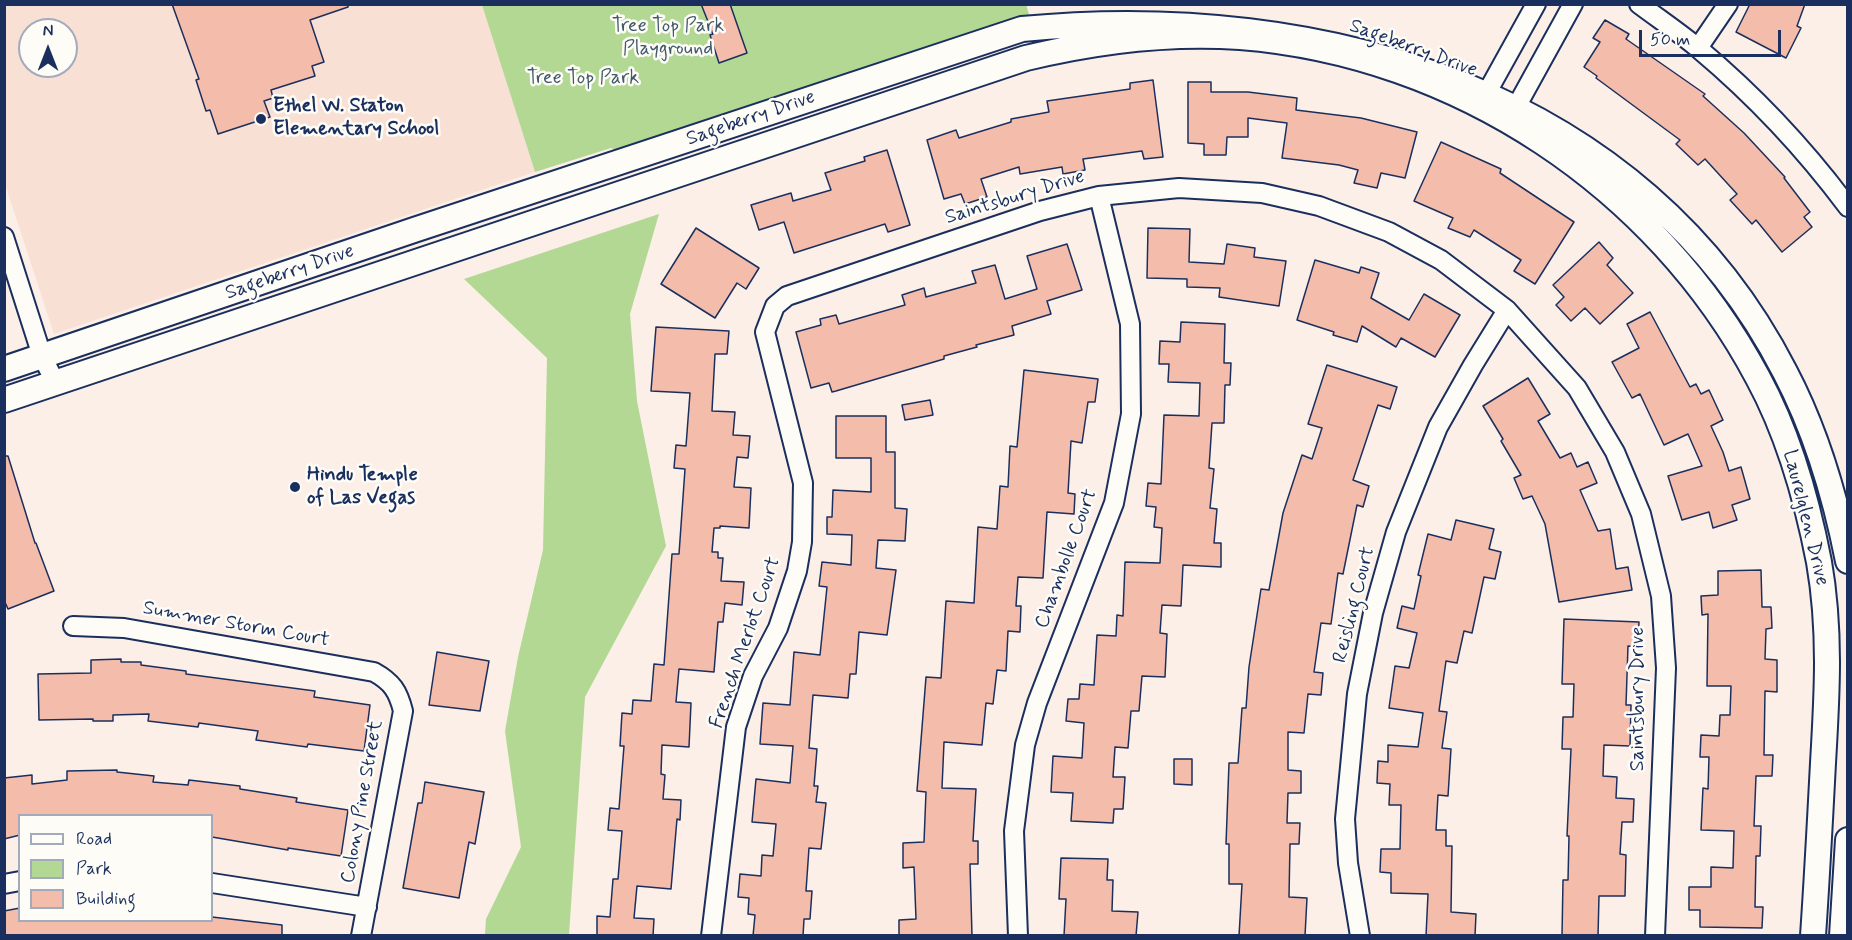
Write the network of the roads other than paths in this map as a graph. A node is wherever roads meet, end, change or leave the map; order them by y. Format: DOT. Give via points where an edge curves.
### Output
graph roads {
  1 [pos="1536,4"];
  2 [pos="1573,4"];
  3 [pos="1639,4"];
  4 [pos="1728,4"];
  5 [pos="1254,10"];
  6 [pos="1377,34"];
  7 [pos="1698,48"];
  8 [pos="1509,87"];
  9 [pos="1495,113"];
  10 [pos="1099,196"];
  11 [pos="1848,207"];
  12 [pos="4,237"];
  13 [pos="1507,310"];
  14 [pos="765,332"];
  15 [pos="42,356"];
  16 [pos="4,369"];
  17 [pos="55,382"];
  18 [pos="4,400"];
  19 [pos="1848,561"];
  20 [pos="1837,618"];
  21 [pos="73,627"];
  22 [pos="389,680"];
  23 [pos="1848,840"];
  24 [pos="213,883"];
  25 [pos="367,907"];
  26 [pos="362,936"];
  27 [pos="711,936"];
  28 [pos="1018,936"];
  29 [pos="1360,936"];
  30 [pos="1655,936"];
  31 [pos="1814,936"];
  32 [pos="1842,936"];
  1 -- 8 [label="street"];
  2 -- 8 [label="street"];
  3 -- 7 [label="street"];
  4 -- 7 [label="street"];
  5 -- 15 [label="street, Sageberry Drive" via="1136,8 1013,32"];
  6 -- 8 [label="street, Sageberry Drive" via="1448,58"];
  7 -- 11 [label="street" via="1767,110"];
  8 -- 9 [label="street"];
  8 -- 9 [label="street"];
  8 -- 19 [label="street, Laurelglen Drive" via="1601,148 1650,189 1730,281 1775,352 1807,420 1830,485"];
  9 -- 17 [label="street, Sageberry Drive" via="1432,82 1380,64 1298,44 1196,36 1143,37 1081,45 999,66"];
  9 -- 20 [label="street, Laurelglen Drive" via="1571,161 1645,225 1728,327 1758,377 1789,450"];
  10 -- 13 [label="street, Saintsbury Drive" via="1179,188 1262,193 1319,206 1389,232 1441,260"];
  10 -- 14 [label="street, Saintsbury Drive" via="1040,211 787,296 775,306"];
  10 -- 28 [label="street, Chambolle Court" via="1130,324 1131,414 1114,503 1037,703 1025,745 1014,831"];
  12 -- 15 [label="street"];
  13 -- 29 [label="street, Reisling Court" via="1438,427 1396,532 1373,613 1357,694 1345,819"];
  13 -- 30 [label="street, Saintsbury Drive" via="1577,388 1615,452 1641,514 1658,586 1666,668"];
  14 -- 27 [label="street, French Merlot Court" via="803,483 802,542 778,628 753,676 736,727"];
  15 -- 16 [label="street, Sageberry Drive"];
  15 -- 17 [label="street"];
  17 -- 18 [label="street, Sageberry Drive"];
  20 -- 31 [label="street, Laurelglen Drive" via="1828,682"];
  21 -- 22 [label="street, Summer Storm Court" via="123,628 374,672"];
  22 -- 25 [label="street, Colony Pine Street" via="403,711"];
  23 -- 32 [label="street"];
  24 -- 25 [label="street"];
  25 -- 26 [label="street, Colony Pine Street"];
}
